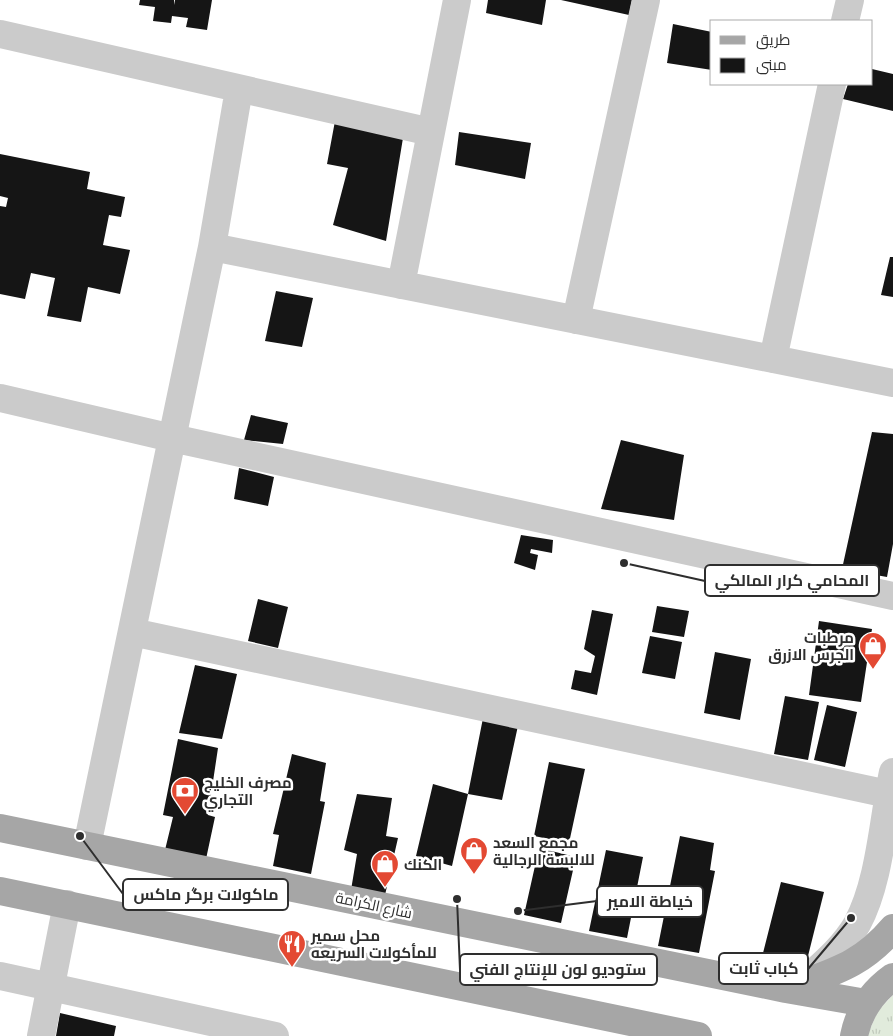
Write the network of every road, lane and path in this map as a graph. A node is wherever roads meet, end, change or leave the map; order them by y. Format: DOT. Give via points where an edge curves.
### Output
graph roads {
  1 [pos="457,0"];
  2 [pos="646,0"];
  3 [pos="850,0"];
  4 [pos="845,20"];
  5 [pos="0,34"];
  6 [pos="832,85"];
  7 [pos="239,88"];
  8 [pos="431,132"];
  9 [pos="212,247"];
  10 [pos="401,285"];
  11 [pos="576,320"];
  12 [pos="773,359"];
  13 [pos="893,383"];
  14 [pos="0,398"];
  15 [pos="172,438"];
  16 [pos="893,596"];
  17 [pos="132,632"];
  18 [pos="891,783"];
  19 [pos="0,828"];
  20 [pos="87,846"];
  21 [pos="0,891"];
  22 [pos="67,904"];
  23 [pos="893,928"];
  24 [pos="0,976"];
  25 [pos="893,977"];
  26 [pos="51,985"];
  27 [pos="793,987"];
  28 [pos="866,1004"];
  29 [pos="615,1028"];
  30 [pos="41,1036"];
  31 [pos="275,1036"];
  32 [pos="698,1036"];
  33 [pos="854,1036"];
  1 -- 8 [label="street"];
  2 -- 11 [label="street"];
  3 -- 4 [label="street"];
  5 -- 7 [label="street"];
  6 -- 12 [label="street"];
  7 -- 8 [label="street"];
  7 -- 9 [label="street"];
  8 -- 10 [label="street"];
  9 -- 10 [label="street"];
  9 -- 15 [label="street"];
  10 -- 11 [label="street"];
  11 -- 12 [label="street"];
  12 -- 13 [label="street"];
  14 -- 15 [label="street"];
  15 -- 16 [label="street"];
  15 -- 17 [label="street"];
  17 -- 18 [label="street"];
  17 -- 20 [label="street"];
  18 -- 27 [label="street" via="875,874 858,923 835,954"];
  19 -- 20 [label="main road, شارع الكرامة"];
  20 -- 27 [label="main road, شارع الكرامة"];
  21 -- 22 [label="main road"];
  22 -- 26 [label="street"];
  22 -- 29 [label="main road"];
  23 -- 27 [label="main road" via="861,959 834,973"];
  24 -- 26 [label="street"];
  25 -- 28 [label="main road" via="880,986"];
  26 -- 30 [label="street"];
  26 -- 31 [label="street"];
  27 -- 28 [label="main road, شارع الكرامة"];
  28 -- 33 [label="main road"];
  29 -- 32 [label="main road"];
}
